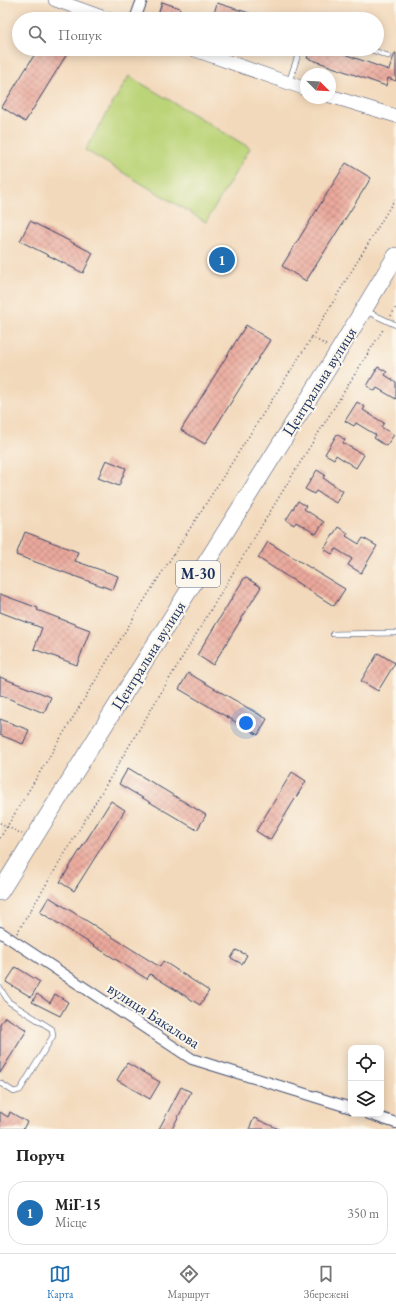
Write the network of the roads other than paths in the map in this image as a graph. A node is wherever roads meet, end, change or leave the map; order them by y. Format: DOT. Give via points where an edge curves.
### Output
graph roads {
  1 [pos="55,0"];
  2 [pos="142,0"];
  3 [pos="88,12"];
  4 [pos="138,12"];
  5 [pos="384,55"];
  6 [pos="212,56"];
  7 [pos="298,56"];
  8 [pos="388,56"];
  9 [pos="289,83"];
  10 [pos="300,87"];
  11 [pos="336,98"];
  12 [pos="396,116"];
  13 [pos="396,256"];
  14 [pos="363,310"];
  15 [pos="396,325"];
  16 [pos="396,633"];
  17 [pos="333,634"];
  18 [pos="0,892"];
  19 [pos="0,932"];
  20 [pos="0,988"];
  21 [pos="0,1084"];
  22 [pos="348,1107"];
  23 [pos="378,1117"];
  24 [pos="396,1123"];
  1 -- 3 [label="street"];
  2 -- 4 [label="street"];
  5 -- 8 [label="lane"];
  6 -- 9 [label="street"];
  7 -- 9 [label="lane"];
  9 -- 10 [label="street"];
  11 -- 12 [label="street"];
  13 -- 14 [label="highway, Центральна вулиця / М-30"];
  14 -- 15 [label="lane"];
  14 -- 18 [label="highway, Центральна вулиця / М-30"];
  16 -- 17 [label="lane"];
  19 -- 22 [label="street, вулиця Бакалова" via="192,1059"];
  20 -- 21 [label="lane" via="9,1002 52,1029 53,1036 20,1090 14,1092"];
  23 -- 24 [label="street"];
}
